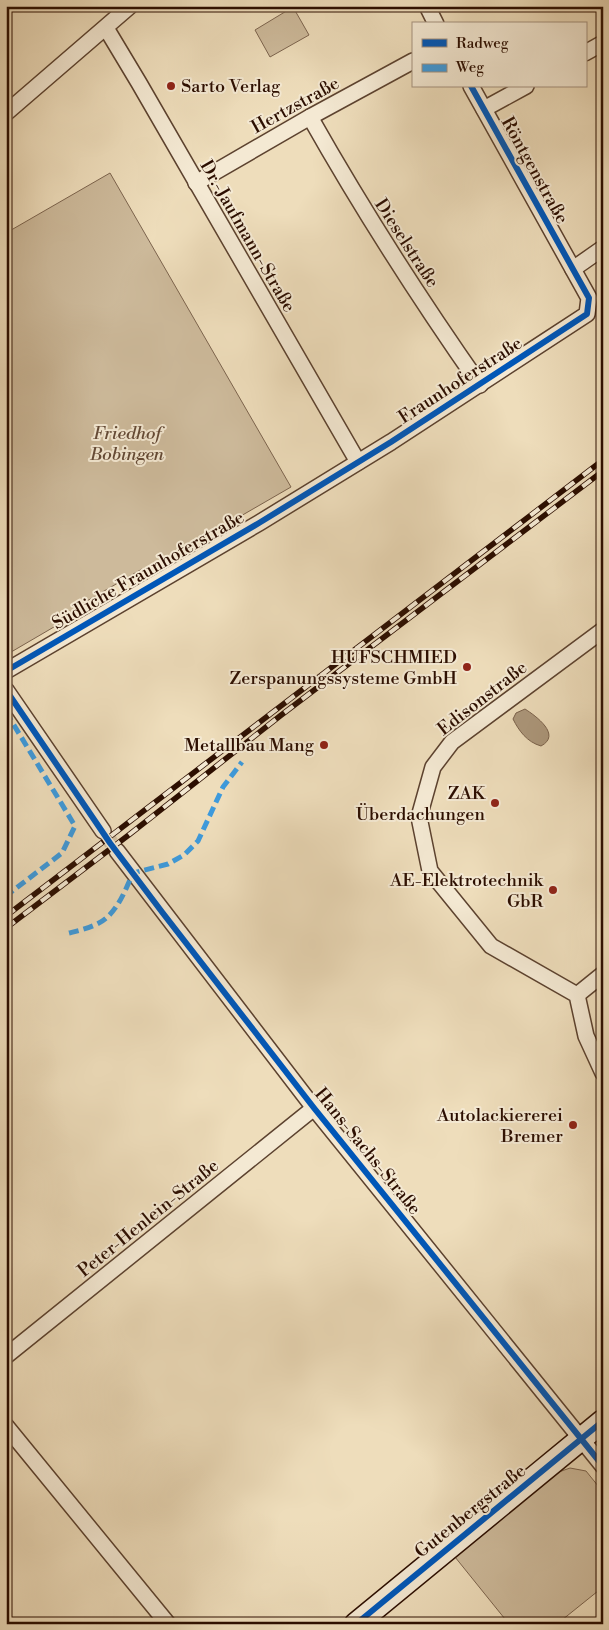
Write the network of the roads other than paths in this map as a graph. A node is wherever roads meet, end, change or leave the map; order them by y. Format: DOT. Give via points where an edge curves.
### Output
graph roads {
  1 [pos="130,6"];
  2 [pos="427,6"];
  3 [pos="435,22"];
  4 [pos="106,28"];
  5 [pos="603,43"];
  6 [pos="586,52"];
  7 [pos="412,63"];
  8 [pos="472,88"];
  9 [pos="522,88"];
  10 [pos="484,110"];
  11 [pos="6,113"];
  12 [pos="310,117"];
  13 [pos="196,183"];
  14 [pos="603,248"];
  15 [pos="573,269"];
  16 [pos="480,385"];
  17 [pos="358,462"];
  18 [pos="305,495"];
  19 [pos="603,630"];
  20 [pos="6,670"];
  21 [pos="6,690"];
  22 [pos="103,831"];
  23 [pos="117,851"];
  24 [pos="603,974"];
  25 [pos="577,995"];
  26 [pos="603,1073"];
  27 [pos="314,1108"];
  28 [pos="6,1356"];
  29 [pos="603,1421"];
  30 [pos="6,1426"];
  31 [pos="582,1440"];
  32 [pos="603,1466"];
  33 [pos="168,1624"];
  34 [pos="356,1624"];
  1 -- 4 [label="street"];
  2 -- 3 [label="street"];
  4 -- 11 [label="street"];
  4 -- 13 [label="street, Dr.-Jaufmann-Straße"];
  5 -- 6 [label="street"];
  7 -- 12 [label="street, Hertzstraße"];
  8 -- 10 [label="street, Röntgenstraße"];
  9 -- 10 [label="street"];
  10 -- 15 [label="street, Röntgenstraße"];
  12 -- 13 [label="street, Hertzstraße"];
  12 -- 16 [label="street, Dieselstraße" via="356,199"];
  13 -- 17 [label="street, Dr.-Jaufmann-Straße"];
  14 -- 15 [label="street"];
  15 -- 16 [label="street, Fraunhoferstraße" via="589,298 587,314"];
  16 -- 17 [label="street, Fraunhoferstraße"];
  17 -- 18 [label="street, Fraunhoferstraße"];
  18 -- 20 [label="street, Südliche Fraunhoferstraße"];
  19 -- 25 [label="street, Edisonstraße" via="452,742 432,768 419,817 430,870 491,946"];
  21 -- 22 [label="street"];
  23 -- 27 [label="street, Hans-Sachs-Straße"];
  24 -- 25 [label="street"];
  25 -- 26 [label="street" via="586,1036"];
  27 -- 28 [label="street, Peter-Henlein-Straße"];
  27 -- 31 [label="street, Hans-Sachs-Straße"];
  29 -- 31 [label="street, Gutenbergstraße"];
  30 -- 33 [label="street"];
  31 -- 32 [label="street, Hans-Sachs-Straße"];
  31 -- 34 [label="street, Gutenbergstraße"];
}
